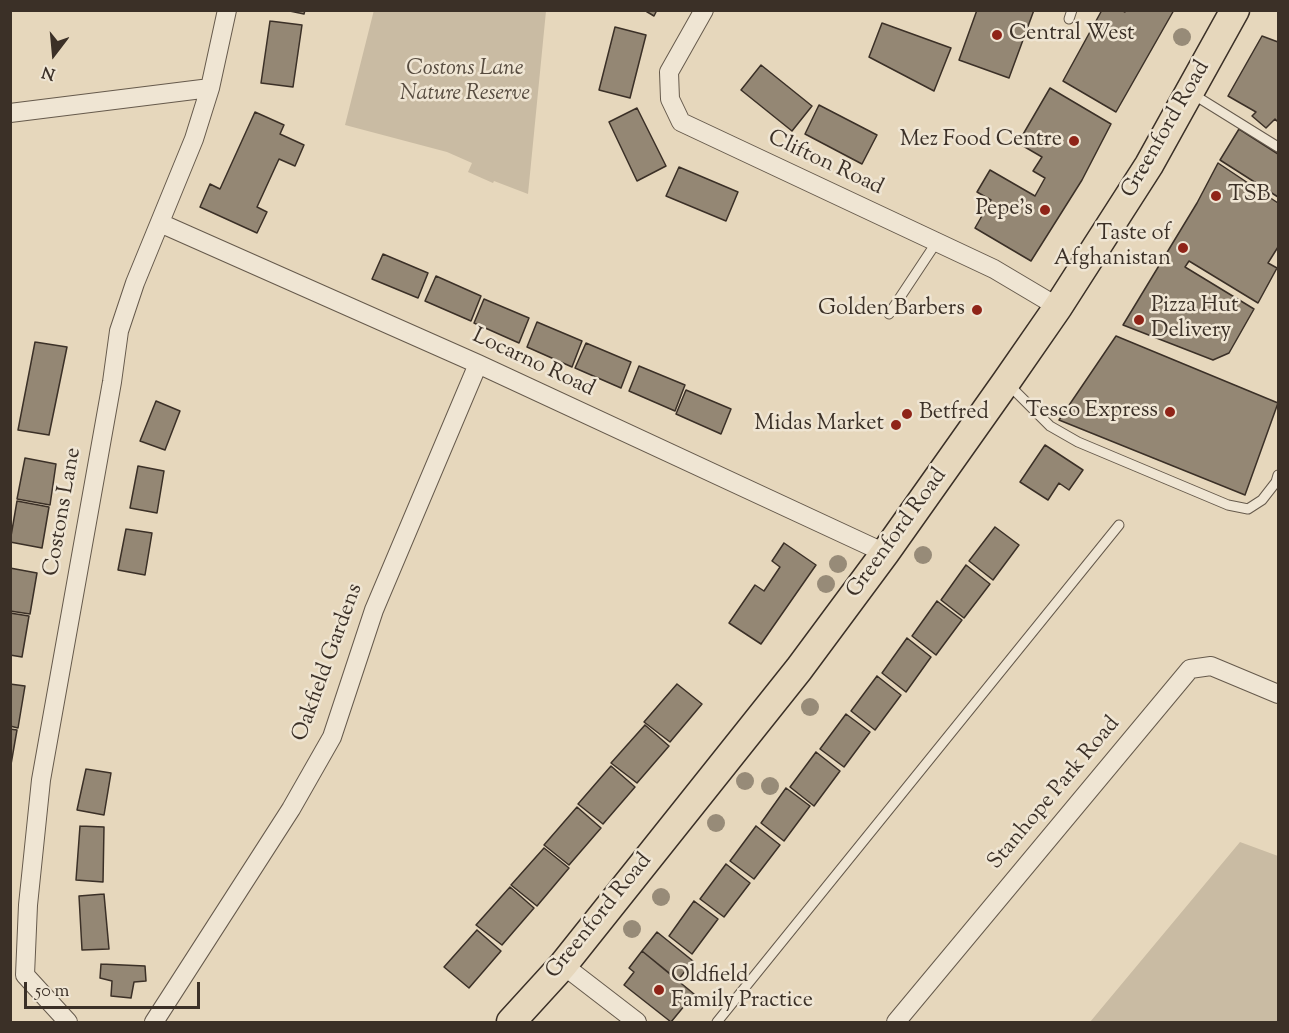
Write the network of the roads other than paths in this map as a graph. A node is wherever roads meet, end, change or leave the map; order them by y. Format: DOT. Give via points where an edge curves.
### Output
graph roads {
  1 [pos="226,10"];
  2 [pos="704,10"];
  3 [pos="1235,10"];
  4 [pos="210,88"];
  5 [pos="1190,92"];
  6 [pos="10,113"];
  7 [pos="1278,147"];
  8 [pos="160,223"];
  9 [pos="936,243"];
  10 [pos="1058,307"];
  11 [pos="889,314"];
  12 [pos="478,364"];
  13 [pos="1006,382"];
  14 [pos="1278,475"];
  15 [pos="1119,525"];
  16 [pos="885,553"];
  17 [pos="1278,694"];
  18 [pos="563,965"];
  19 [pos="18,975"];
  20 [pos="68,1023"];
  21 [pos="154,1023"];
  22 [pos="512,1023"];
  23 [pos="637,1023"];
  24 [pos="717,1023"];
  25 [pos="896,1023"];
  1 -- 4 [label="street, Costons Lane"];
  2 -- 9 [label="street, Clifton Road" via="669,72 670,99 681,122"];
  3 -- 5 [label="main road, Greenford Road"];
  4 -- 6 [label="street"];
  4 -- 8 [label="street, Costons Lane"];
  5 -- 7 [label="lane"];
  5 -- 10 [label="main road, Greenford Road" via="1149,165"];
  8 -- 12 [label="street, Locarno Road"];
  8 -- 19 [label="street, Costons Lane" via="119,331 41,780"];
  9 -- 10 [label="street, Clifton Road" via="994,269"];
  9 -- 11 [label="lane"];
  10 -- 13 [label="main road, Greenford Road"];
  12 -- 16 [label="street, Locarno Road"];
  12 -- 21 [label="street, Oakfield Gardens" via="374,610 332,737 291,809"];
  13 -- 14 [label="lane" via="1050,426 1078,442 1228,505 1248,509 1262,500"];
  13 -- 16 [label="main road, Greenford Road"];
  15 -- 24 [label="lane"];
  16 -- 18 [label="main road, Greenford Road" via="799,669"];
  17 -- 25 [label="street, Stanhope Park Road" via="1211,666 1190,669"];
  18 -- 22 [label="main road, Greenford Road"];
  18 -- 23 [label="street"];
  19 -- 20 [label="street, Costons Lane"];
}
